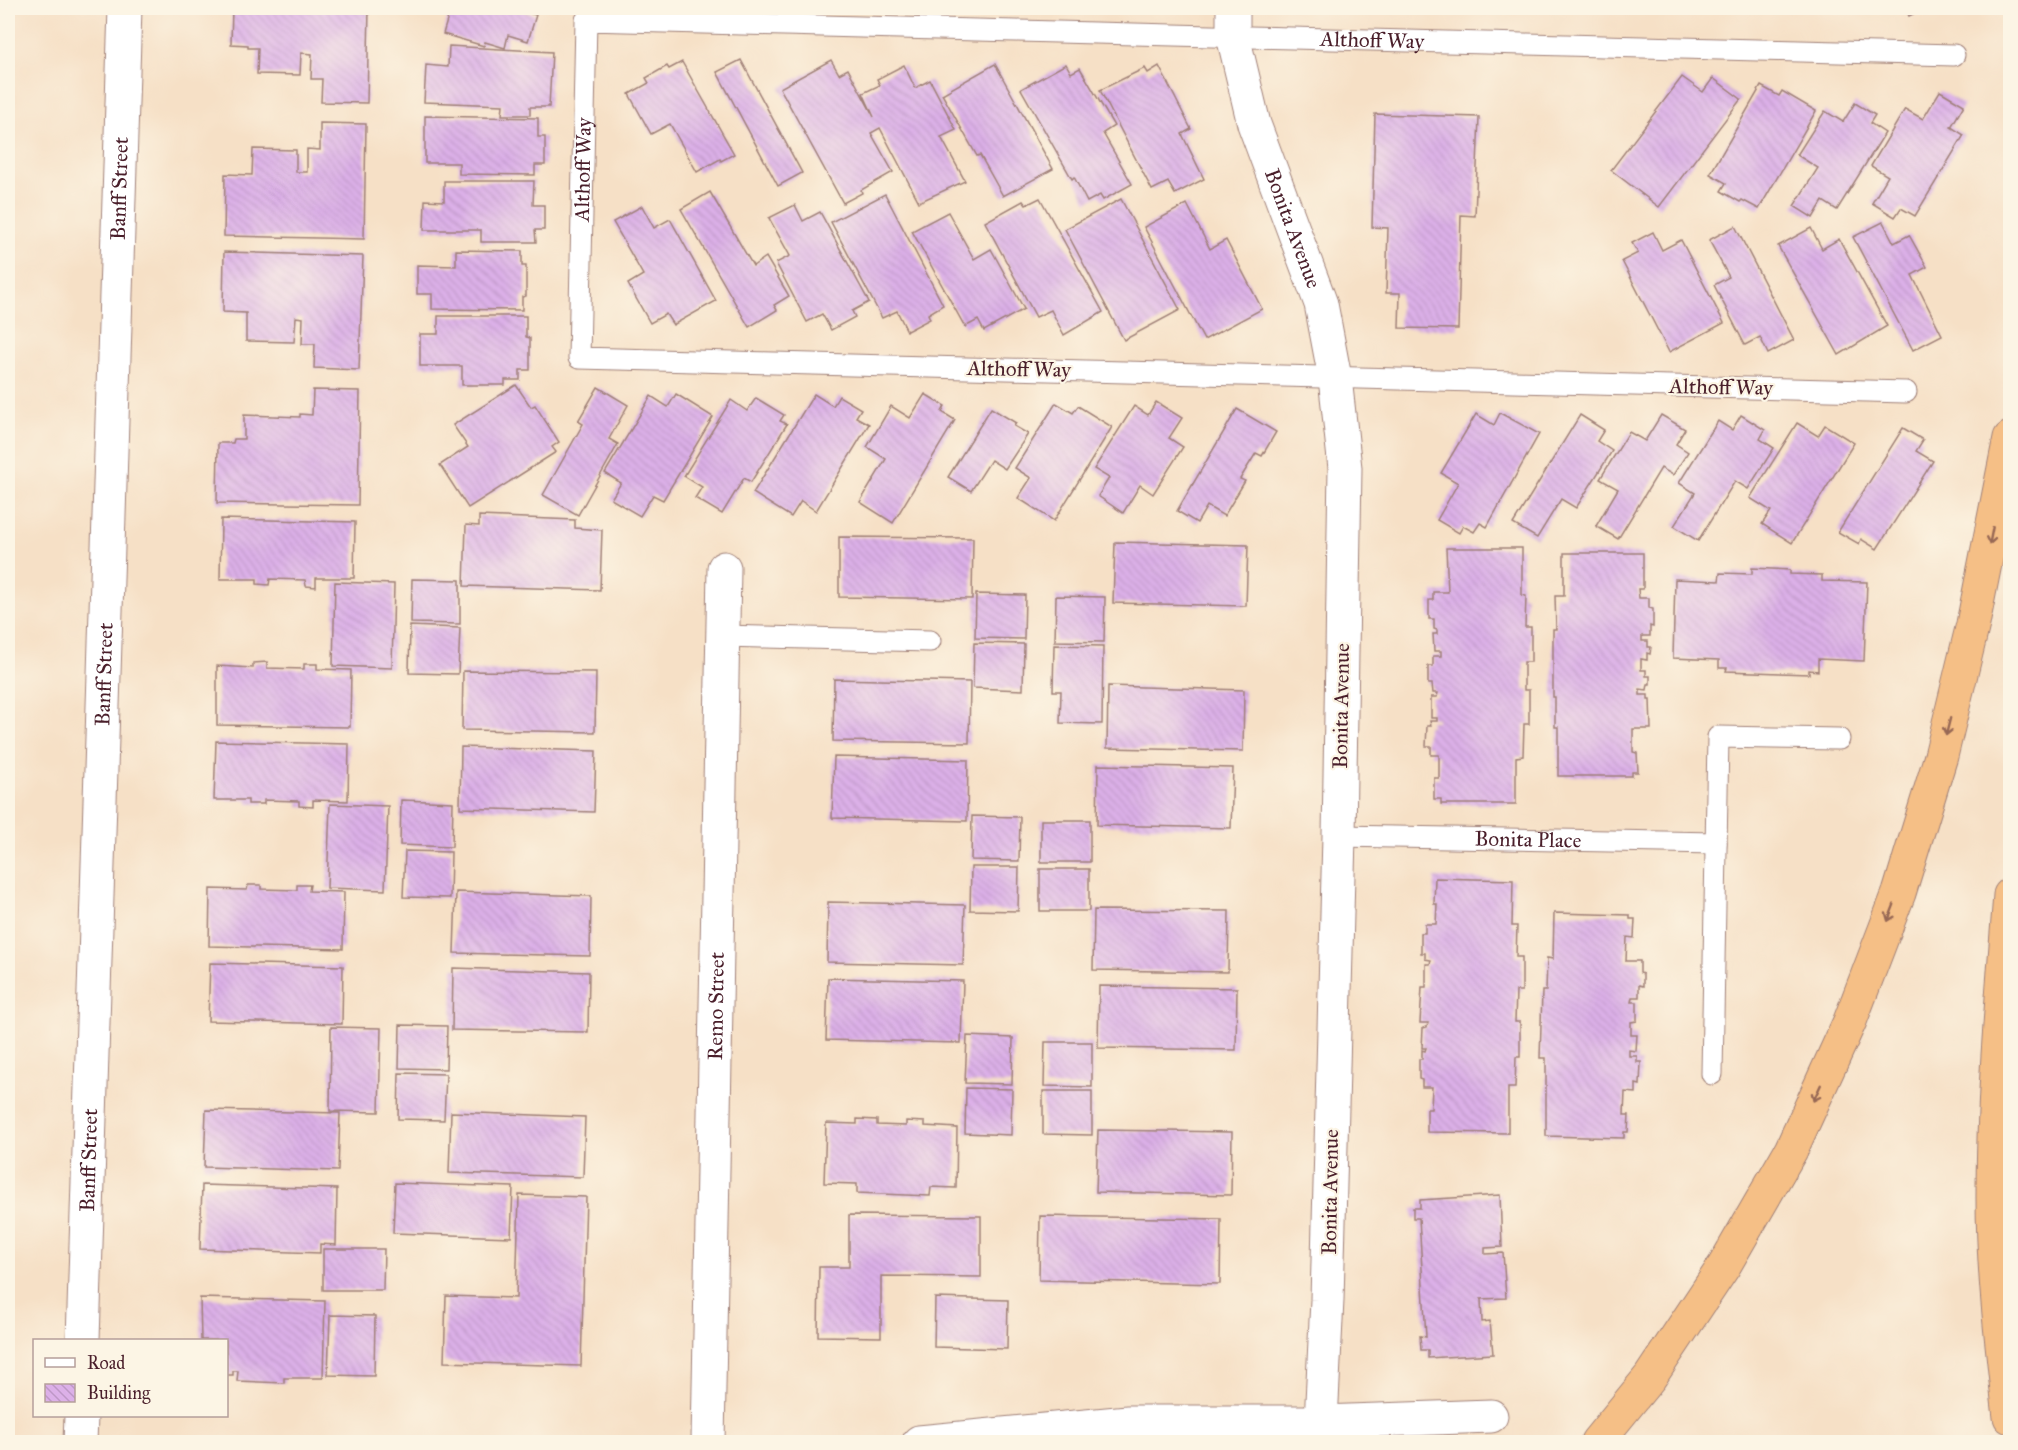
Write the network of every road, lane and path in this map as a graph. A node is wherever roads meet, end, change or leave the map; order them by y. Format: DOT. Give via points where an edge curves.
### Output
graph roads {
  1 [pos="125,8"];
  2 [pos="1233,22"];
  3 [pos="1954,55"];
  4 [pos="1335,378"];
  5 [pos="1906,392"];
  6 [pos="2010,438"];
  7 [pos="724,568"];
  8 [pos="723,636"];
  9 [pos="930,640"];
  10 [pos="1839,739"];
  11 [pos="1339,836"];
  12 [pos="1716,843"];
  13 [pos="2010,895"];
  14 [pos="1712,1074"];
  15 [pos="83,1339"];
  16 [pos="1491,1416"];
  17 [pos="2010,1416"];
  18 [pos="81,1417"];
  19 [pos="1321,1422"];
  20 [pos="80,1443"];
  21 [pos="708,1443"];
  22 [pos="919,1443"];
  23 [pos="1597,1443"];
  1 -- 15 [label="street, Banff Street"];
  2 -- 3 [label="lane, Althoff Way"];
  2 -- 4 [label="street, Bonita Avenue" via="1254,124 1321,304"];
  2 -- 4 [label="lane, Althoff Way" via="586,20 579,358"];
  4 -- 5 [label="lane, Althoff Way"];
  4 -- 11 [label="street, Bonita Avenue" via="1345,468"];
  6 -- 23 [label="highway, one-way" via="1973,624 1941,756 1899,893 1850,1021 1791,1150 1724,1266 1650,1377"];
  7 -- 8 [label="street, Remo Street"];
  8 -- 9 [label="lane"];
  8 -- 21 [label="street, Remo Street"];
  10 -- 12 [label="lane" via="1718,736"];
  11 -- 12 [label="lane, Bonita Place"];
  11 -- 19 [label="street, Bonita Avenue"];
  12 -- 14 [label="lane"];
  13 -- 17 [label="highway" via="1997,1059 1993,1201 2000,1333"];
  16 -- 19 [label="street"];
  18 -- 20 [label="street"];
  19 -- 22 [label="street" via="1128,1422"];
}
